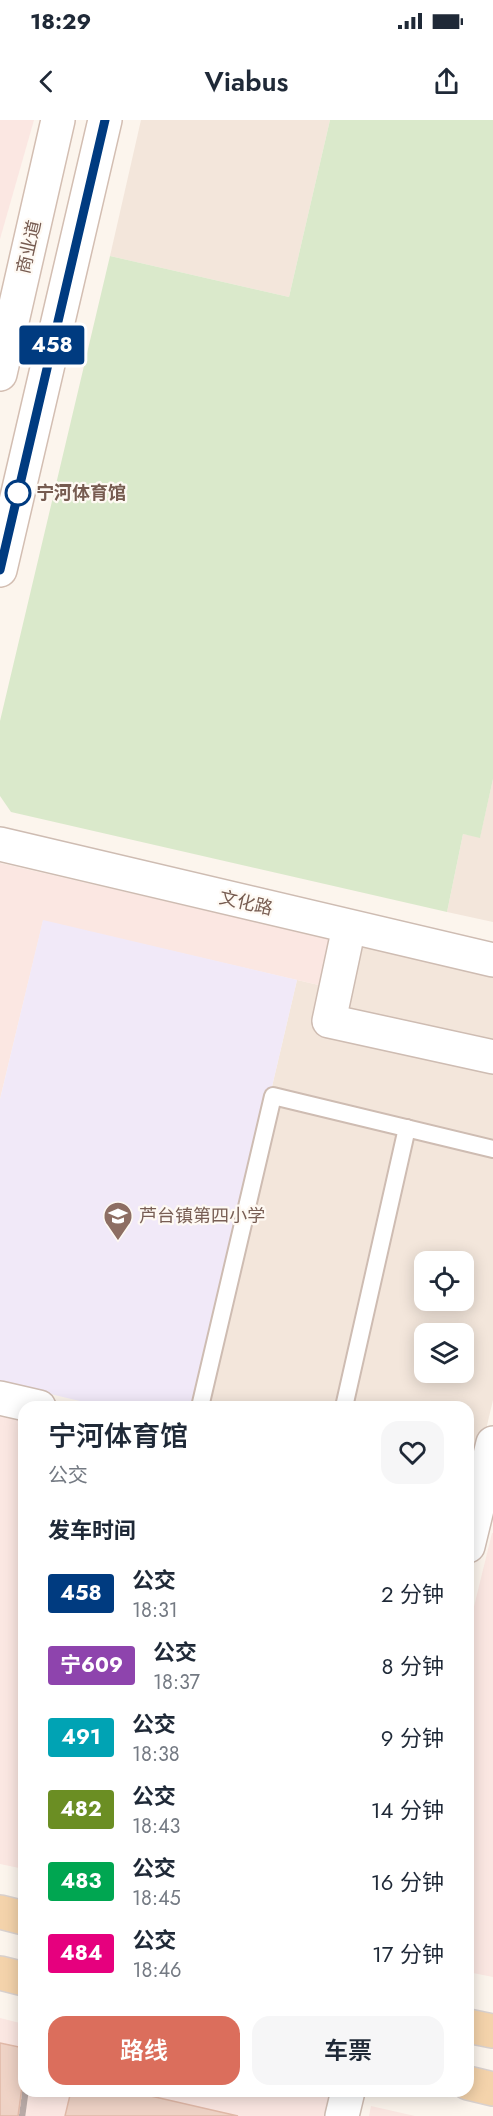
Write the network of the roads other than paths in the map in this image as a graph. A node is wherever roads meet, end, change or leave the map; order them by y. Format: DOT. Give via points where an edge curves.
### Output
graph roads {
  1 [pos="58,120"];
  2 [pos="105,120"];
  3 [pos="0,374"];
  4 [pos="0,570"];
  5 [pos="0,844"];
  6 [pos="349,927"];
  7 [pos="493,960"];
  8 [pos="493,1057"];
  9 [pos="407,1128"];
  10 [pos="493,1149"];
  11 [pos="0,1398"];
  12 [pos="201,1401"];
  13 [pos="345,1401"];
  14 [pos="18,1402"];
  15 [pos="493,1443"];
  16 [pos="479,1509"];
  17 [pos="474,1526"];
  18 [pos="0,1912"];
  19 [pos="18,1916"];
  20 [pos="0,1973"];
  21 [pos="18,1978"];
  22 [pos="474,2027"];
  23 [pos="493,2031"];
  24 [pos="474,2084"];
  25 [pos="493,2089"];
  26 [pos="347,2097"];
  27 [pos="342,2116"];
  1 -- 3 [label="street, 商业道"];
  2 -- 4 [label="street"];
  5 -- 6 [label="street, 文化路"];
  6 -- 7 [label="street, 文化路"];
  6 -- 8 [label="street" via="329,1021"];
  9 -- 10 [label="lane"];
  9 -- 12 [label="lane" via="273,1096"];
  9 -- 13 [label="lane"];
  11 -- 14 [label="street"];
  15 -- 16 [label="street"];
  16 -- 17 [label="street"];
  18 -- 19 [label="main road"];
  20 -- 21 [label="main road"];
  22 -- 23 [label="main road"];
  24 -- 25 [label="main road"];
  26 -- 27 [label="street"];
}
